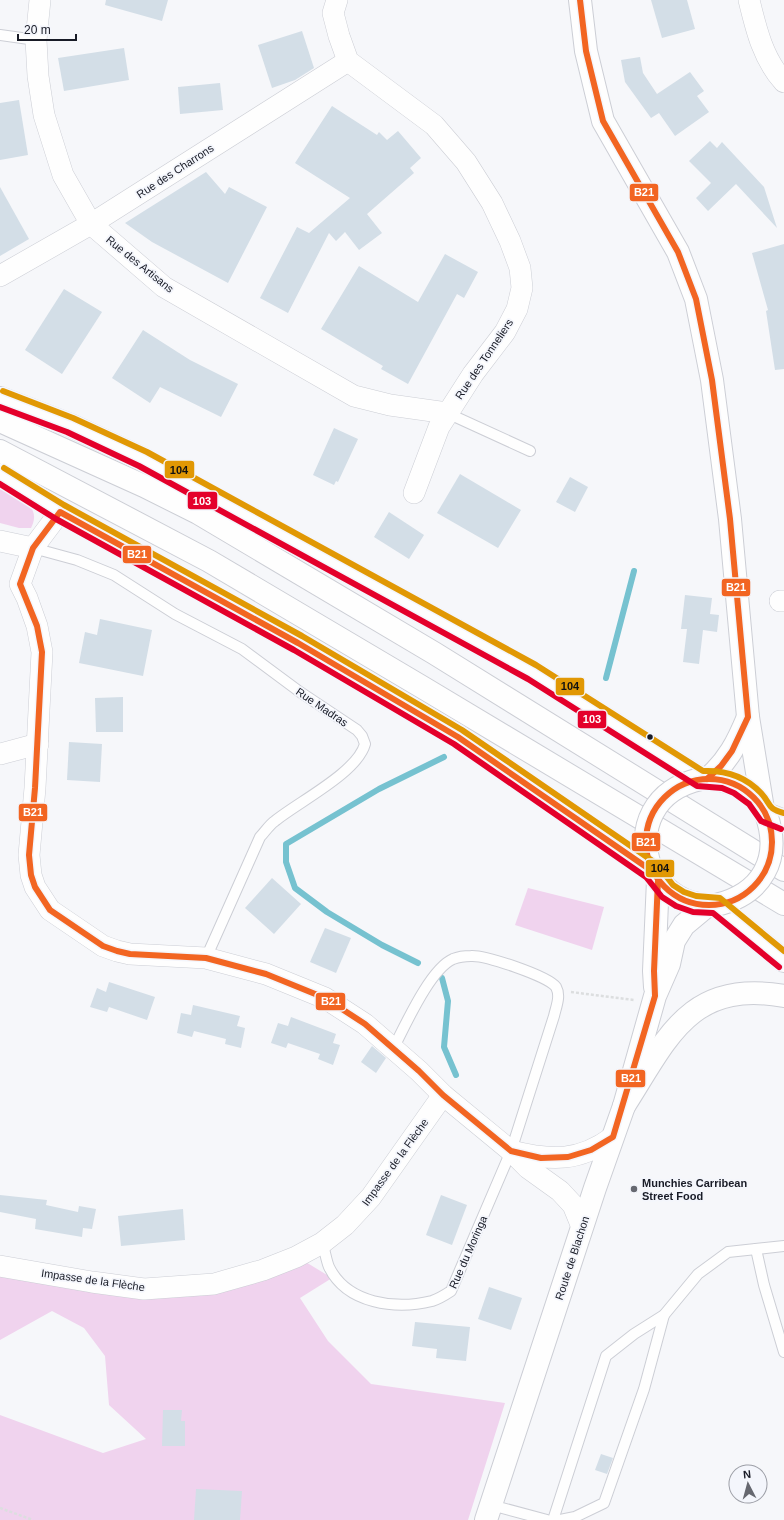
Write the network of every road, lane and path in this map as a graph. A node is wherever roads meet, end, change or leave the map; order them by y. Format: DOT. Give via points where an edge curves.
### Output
graph roads {
  1 [pos="40,0"];
  2 [pos="337,0"];
  3 [pos="580,0"];
  4 [pos="749,0"];
  5 [pos="0,35"];
  6 [pos="36,40"];
  7 [pos="348,61"];
  8 [pos="784,82"];
  9 [pos="91,224"];
  10 [pos="0,276"];
  11 [pos="0,398"];
  12 [pos="447,413"];
  13 [pos="0,421"];
  14 [pos="0,451"];
  15 [pos="530,451"];
  16 [pos="0,475"];
  17 [pos="414,494"];
  18 [pos="60,512"];
  19 [pos="0,541"];
  20 [pos="33,548"];
  21 [pos="748,717"];
  22 [pos="38,744"];
  23 [pos="0,754"];
  24 [pos="704,779"];
  25 [pos="771,815"];
  26 [pos="784,870"];
  27 [pos="655,876"];
  28 [pos="784,904"];
  29 [pos="712,905"];
  30 [pos="206,958"];
  31 [pos="784,961"];
  32 [pos="557,990"];
  33 [pos="784,996"];
  34 [pos="655,1000"];
  35 [pos="393,1048"];
  36 [pos="443,1095"];
  37 [pos="624,1106"];
  38 [pos="613,1137"];
  39 [pos="511,1151"];
  40 [pos="582,1227"];
  41 [pos="322,1243"];
  42 [pos="784,1246"];
  43 [pos="756,1249"];
  44 [pos="0,1266"];
  45 [pos="664,1315"];
  46 [pos="784,1352"];
  47 [pos="0,1508"];
  48 [pos="489,1512"];
  49 [pos="33,1520"];
  50 [pos="547,1520"];
  51 [pos="553,1520"];
  52 [pos="560,1520"];
  1 -- 6 [label="street, Rue des Artisans"];
  2 -- 7 [label="street" via="333,13 338,36"];
  3 -- 21 [label="main road" via="586,51 603,121 678,252 696,299 712,380 730,519"];
  4 -- 8 [label="street" via="758,37 777,74"];
  5 -- 6 [label="lane"];
  6 -- 9 [label="street, Rue des Artisans" via="38,76 52,145 63,175"];
  7 -- 9 [label="street, Rue des Charrons"];
  7 -- 12 [label="street, Rue des Tonneliers" via="434,125 466,162 492,203 520,268 522,288 517,309 505,332"];
  9 -- 10 [label="street, Rue des Charrons"];
  9 -- 12 [label="street, Rue des Artisans" via="164,287 354,396 390,405"];
  11 -- 24 [label="main road" via="70,425 144,459 532,672"];
  12 -- 15 [label="lane"];
  12 -- 17 [label="street, Rue des Tonneliers" via="439,427"];
  13 -- 26 [label="main road" via="198,513 434,653"];
  14 -- 28 [label="main road" via="209,561"];
  16 -- 18 [label="main road"];
  18 -- 20 [label="street"];
  18 -- 27 [label="main road" via="298,643 458,737"];
  19 -- 20 [label="street"];
  20 -- 22 [label="street" via="20,584 37,626 42,652"];
  20 -- 30 [label="lane, Rue Madras" via="76,560 130,584 192,624 242,649 362,736 365,744 360,756 322,789 273,822 260,837"];
  21 -- 24 [label="main road" via="726,762"];
  21 -- 25 [label="main road"];
  22 -- 23 [label="street"];
  22 -- 30 [label="street" via="31,875 35,887 50,910 103,946 117,951"];
  24 -- 25 [label="main road" via="733,783 745,790"];
  24 -- 27 [label="main road, bridge" via="678,786 659,802 653,812 645,841 647,859"];
  25 -- 29 [label="main road, bridge" via="772,844 765,872 744,894 731,901"];
  27 -- 29 [label="main road" via="668,891 680,899 694,904"];
  27 -- 34 [label="main road, Route de Blachon"];
  29 -- 31 [label="main road"];
  29 -- 34 [label="main road, Route de Blachon" via="693,917 678,933"];
  30 -- 35 [label="street" via="266,974 325,998 365,1024"];
  32 -- 34 [label="path"];
  32 -- 35 [label="lane" via="547,980 503,962 472,955 453,959 432,978"];
  32 -- 39 [label="lane, Rue du Moringa" via="559,996 554,1016"];
  33 -- 37 [label="main road" via="756,993 723,996 702,1005 671,1034"];
  34 -- 37 [label="main road, Route de Blachon"];
  35 -- 36 [label="street"];
  36 -- 39 [label="street"];
  36 -- 41 [label="street, Impasse de la Flèche" via="371,1197 345,1225"];
  37 -- 38 [label="main road, Route de Blachon"];
  38 -- 39 [label="street" via="591,1150 568,1157 541,1158"];
  38 -- 40 [label="main road, Route de Blachon"];
  39 -- 40 [label="street" via="528,1168 567,1198 573,1205"];
  39 -- 41 [label="lane, Rue du Moringa" via="451,1291 434,1301 410,1305 385,1304 363,1298 345,1287 329,1267"];
  40 -- 48 [label="main road, Route de Blachon"];
  41 -- 44 [label="street, Impasse de la Flèche" via="263,1270 221,1282 160,1288 144,1289 92,1282"];
  42 -- 43 [label="lane"];
  43 -- 45 [label="lane" via="728,1252 698,1274"];
  43 -- 46 [label="lane"];
  45 -- 51 [label="lane" via="606,1356"];
  45 -- 52 [label="lane" via="644,1389 604,1503 575,1517"];
  47 -- 49 [label="path"];
  48 -- 50 [label="lane"];
}
